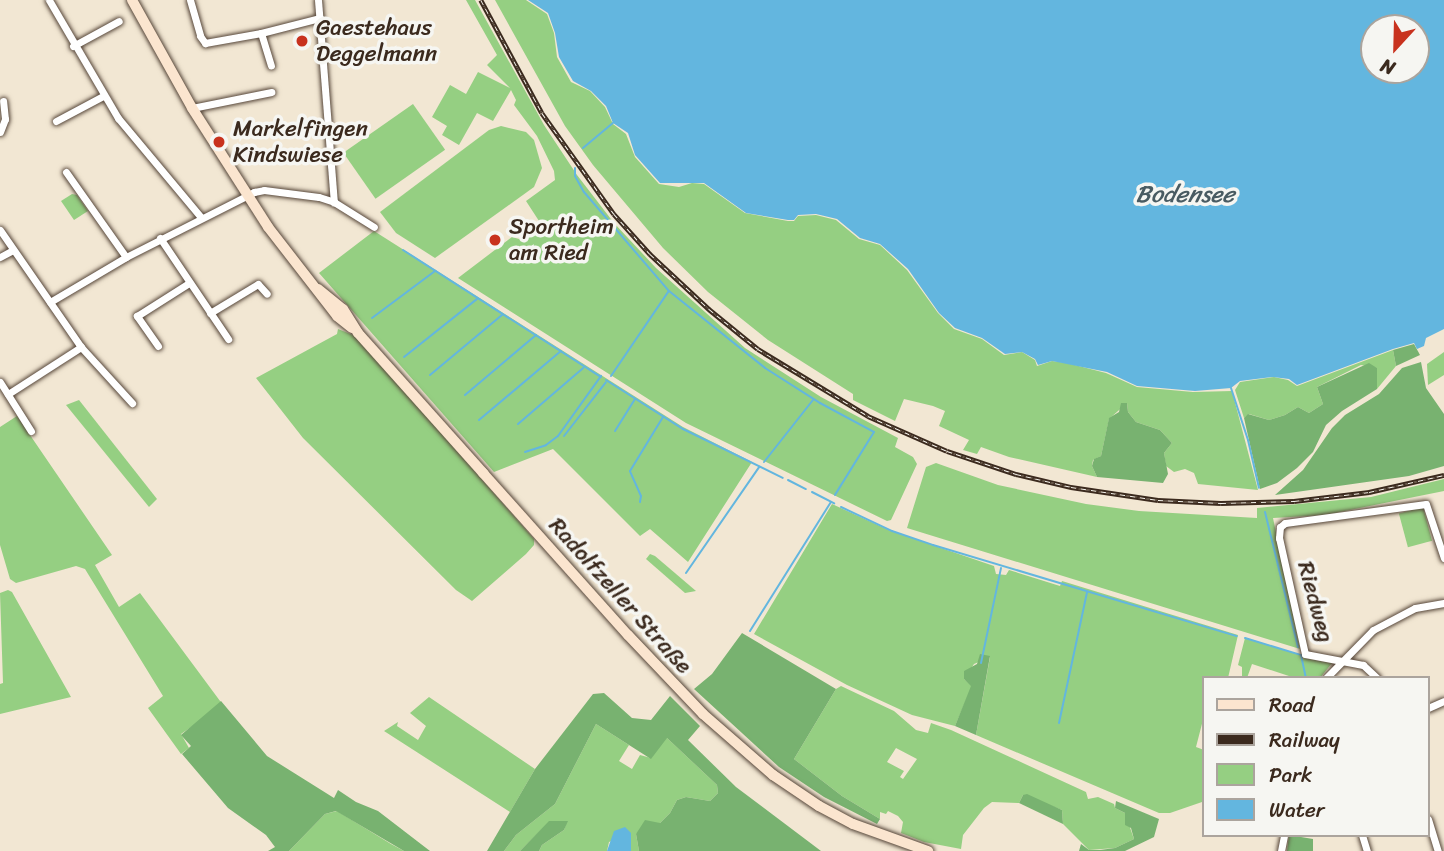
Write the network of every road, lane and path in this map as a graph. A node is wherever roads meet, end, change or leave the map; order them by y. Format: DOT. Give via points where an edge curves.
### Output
graph roads {
  1 [pos="49,0"];
  2 [pos="132,0"];
  3 [pos="190,0"];
  4 [pos="318,0"];
  5 [pos="320,18"];
  6 [pos="119,21"];
  7 [pos="261,33"];
  8 [pos="73,46"];
  9 [pos="271,66"];
  10 [pos="271,92"];
  11 [pos="103,96"];
  12 [pos="3,101"];
  13 [pos="192,108"];
  14 [pos="56,121"];
  15 [pos="0,132"];
  16 [pos="66,173"];
  17 [pos="247,194"];
  18 [pos="334,202"];
  19 [pos="200,216"];
  20 [pos="374,227"];
  21 [pos="0,230"];
  22 [pos="160,238"];
  23 [pos="13,250"];
  24 [pos="0,257"];
  25 [pos="126,257"];
  26 [pos="189,283"];
  27 [pos="267,294"];
  28 [pos="50,302"];
  29 [pos="210,313"];
  30 [pos="228,339"];
  31 [pos="158,346"];
  32 [pos="80,347"];
  33 [pos="0,382"];
  34 [pos="8,394"];
  35 [pos="132,403"];
  36 [pos="31,431"];
  37 [pos="1444,532"];
  38 [pos="1439,541"];
  39 [pos="1444,558"];
  40 [pos="1444,603"];
  41 [pos="1341,662"];
  42 [pos="1328,676"];
  43 [pos="1375,676"];
  44 [pos="1430,825"];
  45 [pos="890,826"];
  46 [pos="890,839"];
  47 [pos="928,851"];
  48 [pos="1438,851"];
  1 -- 8 [label="street"];
  2 -- 13 [label="street, Radolfzeller Straße"];
  3 -- 7 [label="street" via="205,43"];
  4 -- 5 [label="street"];
  5 -- 7 [label="street"];
  5 -- 18 [label="street"];
  6 -- 8 [label="street"];
  7 -- 9 [label="street"];
  8 -- 11 [label="street"];
  10 -- 13 [label="street"];
  11 -- 14 [label="street"];
  11 -- 19 [label="street"];
  12 -- 15 [label="street" via="5,119"];
  13 -- 17 [label="street, Radolfzeller Straße"];
  16 -- 25 [label="street"];
  17 -- 18 [label="street" via="264,190"];
  17 -- 19 [label="street"];
  17 -- 46 [label="street, Radolfzeller Straße" via="318,289 343,309 358,333 704,714 798,793 833,815"];
  18 -- 20 [label="street"];
  19 -- 22 [label="street"];
  21 -- 23 [label="street"];
  22 -- 25 [label="street"];
  22 -- 26 [label="street"];
  23 -- 24 [label="street"];
  23 -- 28 [label="street"];
  25 -- 28 [label="street"];
  26 -- 29 [label="street"];
  26 -- 31 [label="street" via="137,316"];
  27 -- 29 [label="street" via="258,284"];
  28 -- 32 [label="street"];
  29 -- 30 [label="street"];
  32 -- 34 [label="street"];
  32 -- 35 [label="street"];
  33 -- 34 [label="street"];
  34 -- 36 [label="street"];
  37 -- 38 [label="street"];
  38 -- 39 [label="street"];
  38 -- 41 [label="street, Riedweg" via="1431,510 1422,503 1280,527 1305,654"];
  40 -- 41 [label="street" via="1415,608 1391,619 1360,640"];
  41 -- 42 [label="street"];
  41 -- 43 [label="street, Riedweg" via="1363,665"];
  44 -- 48 [label="street"];
  45 -- 46 [label="street"];
  46 -- 47 [label="street, Radolfzeller Straße"];
}
